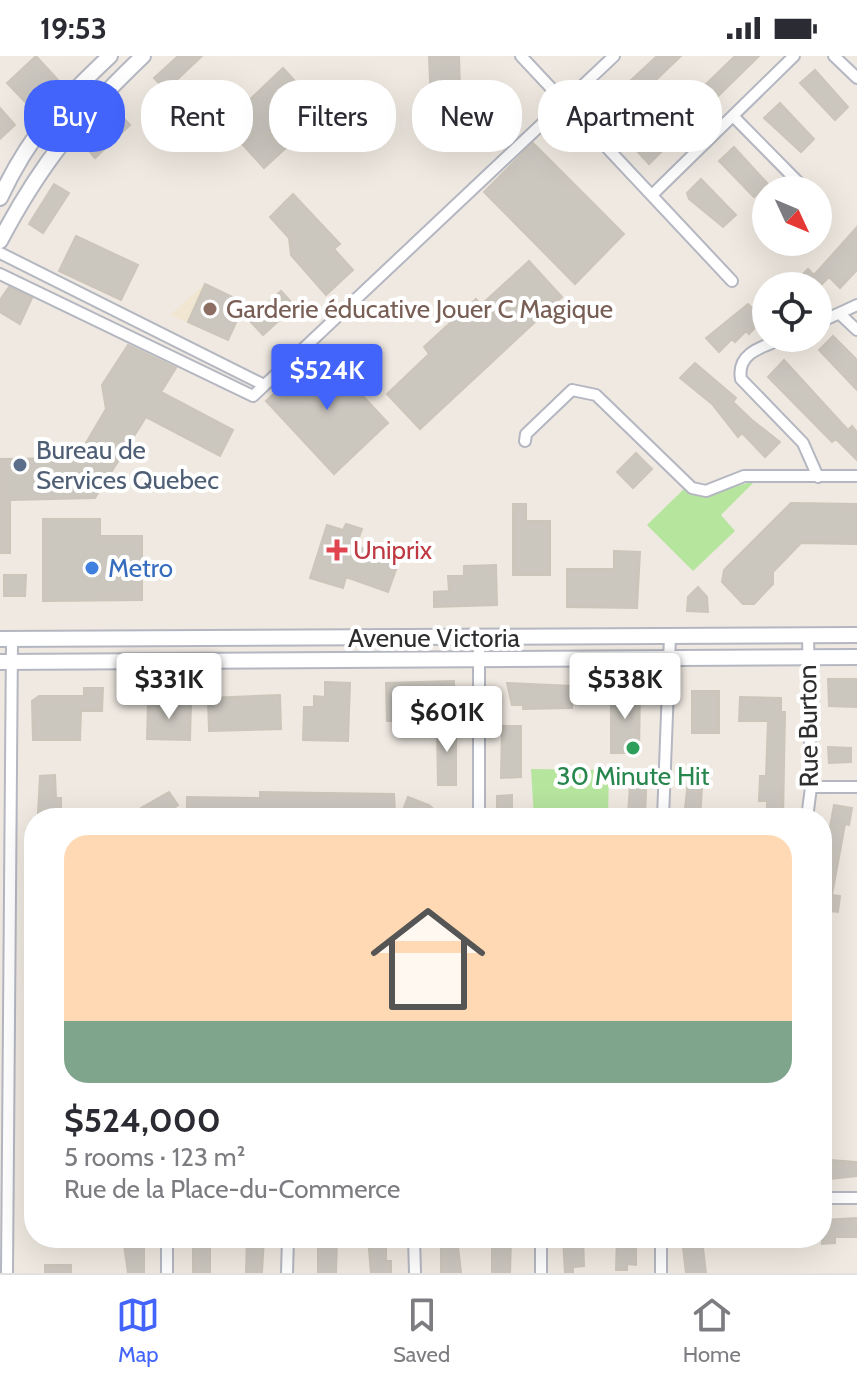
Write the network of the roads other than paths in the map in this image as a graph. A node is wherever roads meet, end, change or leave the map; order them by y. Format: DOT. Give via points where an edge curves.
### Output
graph roads {
  1 [pos="110,56"];
  2 [pos="143,56"];
  3 [pos="521,56"];
  4 [pos="614,56"];
  5 [pos="794,56"];
  6 [pos="834,56"];
  7 [pos="857,78"];
  8 [pos="544,80"];
  9 [pos="588,80"];
  10 [pos="733,116"];
  11 [pos="538,127"];
  12 [pos="612,152"];
  13 [pos="792,176"];
  14 [pos="652,195"];
  15 [pos="0,198"];
  16 [pos="0,241"];
  17 [pos="0,253"];
  18 [pos="0,274"];
  19 [pos="732,281"];
  20 [pos="857,305"];
  21 [pos="840,314"];
  22 [pos="832,317"];
  23 [pos="857,330"];
  24 [pos="752,352"];
  25 [pos="264,385"];
  26 [pos="525,441"];
  27 [pos="857,476"];
  28 [pos="818,477"];
  29 [pos="808,635"];
  30 [pos="857,635"];
  31 [pos="670,636"];
  32 [pos="479,637"];
  33 [pos="6,640"];
  34 [pos="670,656"];
  35 [pos="806,657"];
  36 [pos="857,657"];
  37 [pos="480,658"];
  38 [pos="6,662"];
  39 [pos="811,787"];
  40 [pos="857,787"];
  41 [pos="479,808"];
  42 [pos="663,808"];
  43 [pos="808,808"];
  44 [pos="832,1198"];
  45 [pos="857,1198"];
  46 [pos="167,1248"];
  47 [pos="288,1248"];
  48 [pos="414,1248"];
  49 [pos="541,1248"];
  50 [pos="661,1248"];
  51 [pos="7,1273"];
  52 [pos="167,1273"];
  53 [pos="287,1273"];
  54 [pos="415,1273"];
  55 [pos="541,1273"];
  56 [pos="661,1273"];
  1 -- 15 [label="main road" via="65,98 22,152"];
  2 -- 16 [label="main road" via="87,110 33,179"];
  3 -- 8 [label="street"];
  4 -- 9 [label="street"];
  5 -- 10 [label="street"];
  6 -- 7 [label="street"];
  10 -- 13 [label="street"];
  10 -- 14 [label="street"];
  11 -- 25 [label="street"];
  12 -- 14 [label="street"];
  14 -- 19 [label="street"];
  17 -- 25 [label="street"];
  18 -- 25 [label="street" via="253,396"];
  20 -- 21 [label="street"];
  21 -- 22 [label="street"];
  21 -- 23 [label="street"];
  24 -- 28 [label="street" via="741,365 741,379 803,443"];
  26 -- 28 [label="street" via="526,434 572,390 596,395 692,488 706,491 744,476"];
  27 -- 28 [label="street"];
  29 -- 30 [label="main road, Avenue Victoria"];
  29 -- 31 [label="main road, Avenue Victoria"];
  29 -- 35 [label="street, Rue Burton"];
  31 -- 32 [label="main road, Avenue Victoria"];
  31 -- 34 [label="street"];
  32 -- 33 [label="main road, Avenue Victoria"];
  32 -- 37 [label="street"];
  33 -- 38 [label="street"];
  34 -- 35 [label="main road, Avenue Victoria"];
  34 -- 37 [label="main road, Avenue Victoria"];
  34 -- 42 [label="street"];
  35 -- 36 [label="main road, Avenue Victoria"];
  35 -- 39 [label="street, Rue Burton"];
  37 -- 38 [label="main road, Avenue Victoria"];
  37 -- 41 [label="street"];
  38 -- 51 [label="street"];
  39 -- 40 [label="street"];
  39 -- 43 [label="street, Rue Burton"];
  44 -- 45 [label="street"];
  46 -- 52 [label="street"];
  47 -- 53 [label="street"];
  48 -- 54 [label="street"];
  49 -- 55 [label="street"];
  50 -- 56 [label="street"];
}
